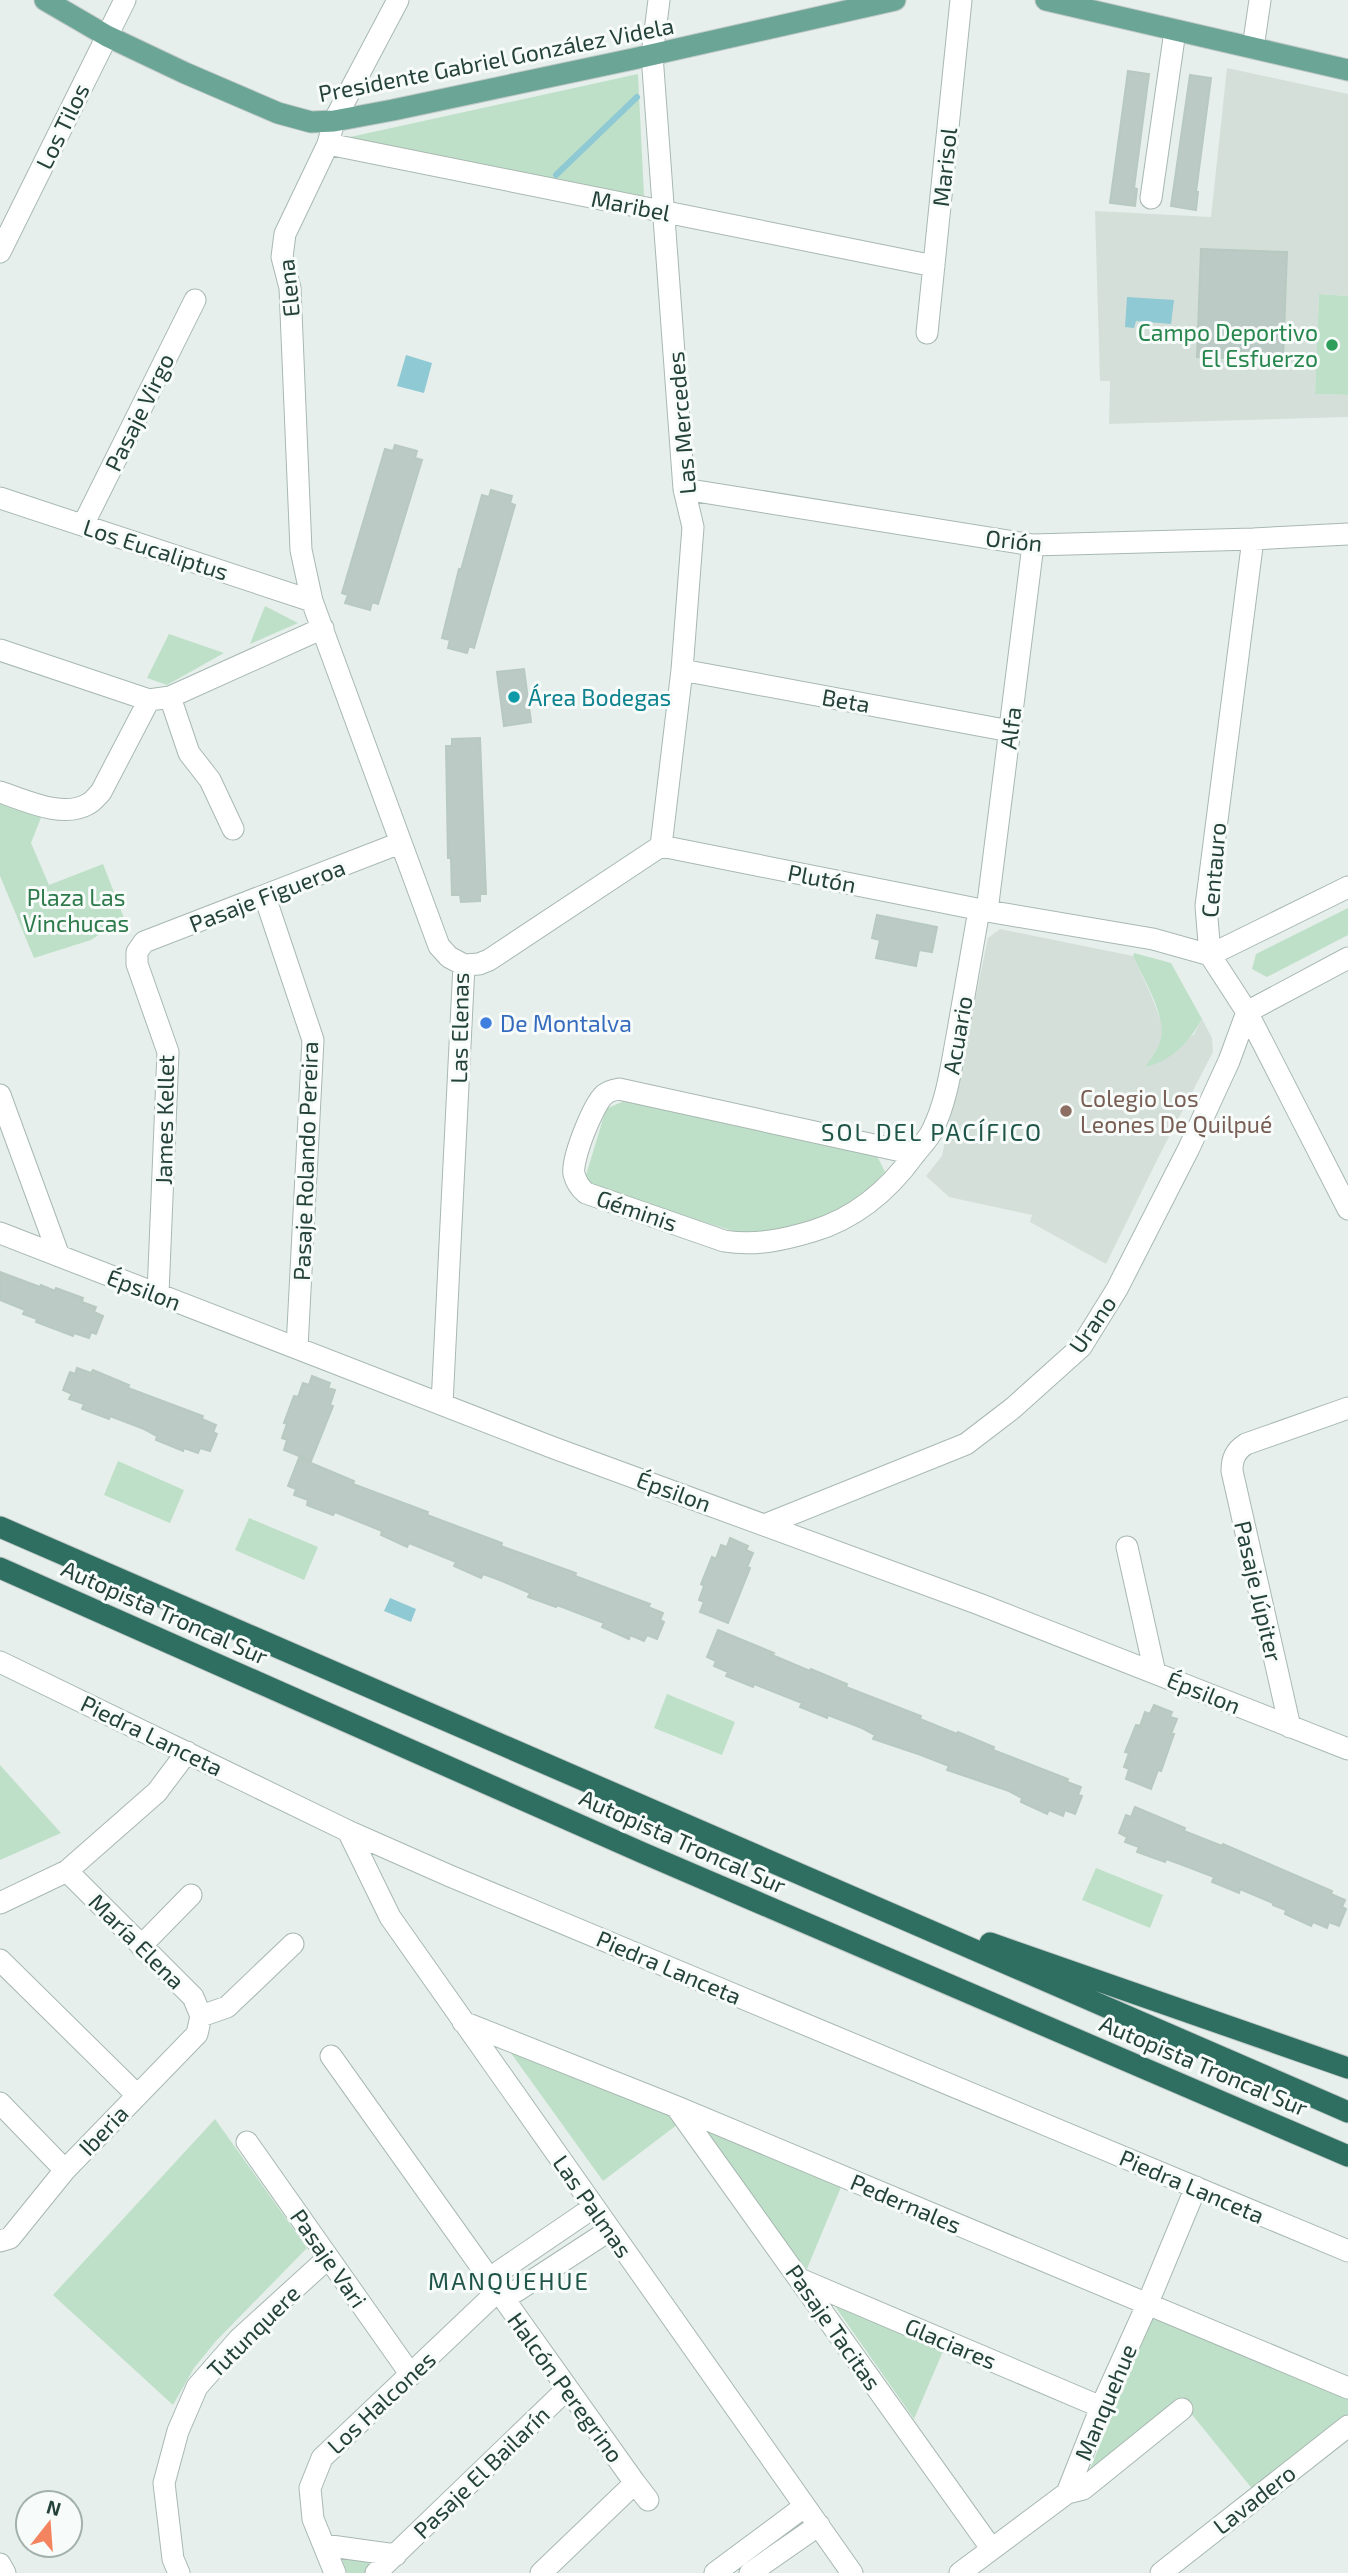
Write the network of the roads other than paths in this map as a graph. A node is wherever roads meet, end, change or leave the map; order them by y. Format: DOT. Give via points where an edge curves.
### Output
graph roads {
  1 [pos="44,0"];
  2 [pos="124,0"];
  3 [pos="398,0"];
  4 [pos="659,0"];
  5 [pos="895,0"];
  6 [pos="961,0"];
  7 [pos="1046,0"];
  8 [pos="1260,0"];
  9 [pos="1175,31"];
  10 [pos="107,36"];
  11 [pos="1253,48"];
  12 [pos="652,55"];
  13 [pos="1348,70"];
  14 [pos="334,121"];
  15 [pos="328,144"];
  16 [pos="1151,198"];
  17 [pos="664,212"];
  18 [pos="0,252"];
  19 [pos="934,266"];
  20 [pos="195,300"];
  21 [pos="927,333"];
  22 [pos="684,489"];
  23 [pos="0,498"];
  24 [pos="83,525"];
  25 [pos="1348,534"];
  26 [pos="1253,539"];
  27 [pos="1033,545"];
  28 [pos="312,601"];
  29 [pos="323,628"];
  30 [pos="0,650"];
  31 [pos="682,670"];
  32 [pos="159,698"];
  33 [pos="1010,731"];
  34 [pos="0,792"];
  35 [pos="233,829"];
  36 [pos="400,843"];
  37 [pos="661,845"];
  38 [pos="1348,887"];
  39 [pos="265,897"];
  40 [pos="983,910"];
  41 [pos="137,952"];
  42 [pos="1210,955"];
  43 [pos="1348,958"];
  44 [pos="464,965"];
  45 [pos="1247,1012"];
  46 [pos="0,1095"];
  47 [pos="915,1154"];
  48 [pos="1348,1209"];
  49 [pos="0,1233"];
  50 [pos="59,1256"];
  51 [pos="158,1294"];
  52 [pos="297,1348"];
  53 [pos="442,1404"];
  54 [pos="1348,1408"];
  55 [pos="767,1524"];
  56 [pos="0,1527"];
  57 [pos="1127,1547"];
  58 [pos="0,1568"];
  59 [pos="0,1662"];
  60 [pos="1155,1673"];
  61 [pos="1290,1727"];
  62 [pos="1348,1749"];
  63 [pos="187,1752"];
  64 [pos="348,1830"];
  65 [pos="67,1871"];
  66 [pos="836,1889"];
  67 [pos="191,1895"];
  68 [pos="0,1903"];
  69 [pos="293,1944"];
  70 [pos="141,1946"];
  71 [pos="0,1960"];
  72 [pos="201,2016"];
  73 [pos="463,2022"];
  74 [pos="331,2056"];
  75 [pos="1348,2068"];
  76 [pos="137,2095"];
  77 [pos="0,2103"];
  78 [pos="677,2107"];
  79 [pos="1348,2112"];
  80 [pos="247,2142"];
  81 [pos="1348,2156"];
  82 [pos="65,2170"];
  83 [pos="1196,2187"];
  84 [pos="594,2207"];
  85 [pos="610,2230"];
  86 [pos="0,2241"];
  87 [pos="1348,2252"];
  88 [pos="328,2258"];
  89 [pos="800,2280"];
  90 [pos="498,2291"];
  91 [pos="1147,2305"];
  92 [pos="411,2375"];
  93 [pos="1348,2388"];
  94 [pos="567,2389"];
  95 [pos="1101,2407"];
  96 [pos="1182,2409"];
  97 [pos="1348,2426"];
  98 [pos="635,2483"];
  99 [pos="1067,2493"];
  100 [pos="648,2500"];
  101 [pos="805,2506"];
  102 [pos="819,2525"];
  103 [pos="324,2545"];
  104 [pos="991,2548"];
  105 [pos="396,2555"];
  106 [pos="0,2564"];
  107 [pos="5,2573"];
  108 [pos="179,2573"];
  109 [pos="335,2573"];
  110 [pos="376,2573"];
  111 [pos="541,2573"];
  112 [pos="715,2573"];
  113 [pos="750,2573"];
  114 [pos="852,2573"];
  115 [pos="960,2573"];
  116 [pos="1161,2573"];
  1 -- 10 [label="main road, Presidente Gabriel González Videla"];
  2 -- 10 [label="street, Los Tilos"];
  3 -- 14 [label="street, Elena"];
  4 -- 12 [label="street, Las Mercedes"];
  5 -- 12 [label="main road, Presidente Gabriel González Videla"];
  6 -- 19 [label="street, Marisol"];
  7 -- 9 [label="main road"];
  8 -- 11 [label="street"];
  9 -- 11 [label="main road"];
  9 -- 16 [label="street"];
  10 -- 14 [label="main road, Presidente Gabriel González Videla" via="278,113 311,122"];
  10 -- 18 [label="street, Los Tilos"];
  11 -- 13 [label="main road"];
  12 -- 14 [label="main road, Presidente Gabriel González Videla"];
  12 -- 17 [label="street, Las Mercedes"];
  14 -- 15 [label="street, Elena"];
  15 -- 17 [label="street, Maribel"];
  15 -- 28 [label="street, Elena" via="285,234 282,257 290,288 302,550"];
  17 -- 19 [label="street, Maribel"];
  17 -- 22 [label="street, Las Mercedes"];
  19 -- 21 [label="street, Marisol"];
  20 -- 24 [label="street, Pasaje Virgo"];
  22 -- 27 [label="street, Orión"];
  22 -- 31 [label="street, Las Mercedes" via="693,527"];
  23 -- 24 [label="street, Los Eucaliptus"];
  24 -- 28 [label="street, Los Eucaliptus"];
  25 -- 26 [label="street, Orión"];
  26 -- 27 [label="street, Orión"];
  26 -- 42 [label="street, Centauro" via="1206,906"];
  27 -- 33 [label="street, Alfa"];
  28 -- 29 [label="street, Las Elenas"];
  29 -- 32 [label="street"];
  29 -- 36 [label="street, Las Elenas"];
  30 -- 32 [label="street"];
  31 -- 33 [label="street, Beta"];
  31 -- 37 [label="street, Las Mercedes"];
  32 -- 34 [label="street" via="89,804 50,808"];
  32 -- 35 [label="street" via="189,753 210,780"];
  33 -- 40 [label="street, Alfa"];
  36 -- 39 [label="street, Pasaje Figueroa"];
  36 -- 44 [label="street, Las Elenas" via="439,946"];
  37 -- 40 [label="street, Plutón"];
  37 -- 44 [label="street" via="489,960"];
  38 -- 42 [label="street"];
  39 -- 41 [label="street, Pasaje Figueroa" via="144,942"];
  39 -- 52 [label="street, Pasaje Rolando Pereira" via="313,1040"];
  40 -- 42 [label="street, Plutón" via="1153,939"];
  40 -- 47 [label="street, Acuario" via="946,1093 932,1131"];
  41 -- 51 [label="street, James Kellet" via="136,964 168,1052"];
  42 -- 45 [label="street, Centauro"];
  43 -- 45 [label="street"];
  44 -- 53 [label="street, Las Elenas"];
  45 -- 48 [label="street, Centauro"];
  45 -- 55 [label="street, Urano" via="1189,1148 1117,1289 1081,1347 966,1444"];
  46 -- 50 [label="street"];
  47 -- 47 [label="street, Géminis" via="619,1089 607,1092 597,1104 573,1168 586,1193 724,1241 755,1244 851,1216 884,1191"];
  49 -- 50 [label="street, Épsilon"];
  50 -- 51 [label="street, Épsilon"];
  51 -- 52 [label="street, Épsilon"];
  52 -- 53 [label="street, Épsilon"];
  53 -- 55 [label="street, Épsilon"];
  54 -- 61 [label="street, Pasaje Júpiter" via="1246,1444 1234,1455 1232,1471"];
  55 -- 60 [label="street, Épsilon"];
  56 -- 66 [label="highway, Autopista Troncal Sur"];
  57 -- 60 [label="street"];
  58 -- 81 [label="highway, Autopista Troncal Sur" via="655,1858"];
  59 -- 63 [label="street, Piedra Lanceta"];
  60 -- 61 [label="street, Épsilon"];
  61 -- 62 [label="street, Épsilon"];
  63 -- 64 [label="street, Piedra Lanceta"];
  63 -- 65 [label="street" via="157,1792"];
  64 -- 73 [label="street, Las Palmas" via="390,1917"];
  64 -- 83 [label="street, Piedra Lanceta"];
  65 -- 68 [label="street"];
  65 -- 70 [label="street, María Elena"];
  66 -- 75 [label="highway"];
  66 -- 79 [label="highway, Autopista Troncal Sur"];
  67 -- 70 [label="street"];
  69 -- 72 [label="street" via="227,2007"];
  70 -- 72 [label="street, María Elena" via="193,1997"];
  71 -- 76 [label="street"];
  72 -- 76 [label="street, Iberia" via="197,2034"];
  73 -- 78 [label="street, Pedernales"];
  73 -- 84 [label="street, Las Palmas"];
  74 -- 90 [label="street, Halcón Peregrino"];
  76 -- 82 [label="street, Iberia"];
  77 -- 82 [label="street"];
  78 -- 89 [label="street, Pasaje Tacitas"];
  78 -- 91 [label="street, Pedernales"];
  80 -- 88 [label="street, Pasaje Vari"];
  82 -- 86 [label="street, Iberia" via="10,2238"];
  83 -- 87 [label="street, Piedra Lanceta"];
  83 -- 91 [label="street, Manquehue"];
  84 -- 85 [label="street, Las Palmas"];
  84 -- 90 [label="street, Los Halcones" via="500,2271"];
  85 -- 90 [label="street, Los Halcones" via="515,2292"];
  85 -- 101 [label="street, Las Palmas"];
  88 -- 92 [label="street, Pasaje Vari"];
  88 -- 108 [label="street, Tutunquere" via="239,2339 197,2387 178,2431 164,2483 173,2560"];
  89 -- 95 [label="street, Glaciares"];
  89 -- 104 [label="street, Pasaje Tacitas"];
  90 -- 92 [label="street, Los Halcones"];
  90 -- 94 [label="street, Halcón Peregrino"];
  91 -- 93 [label="street, Pedernales"];
  91 -- 95 [label="street, Manquehue"];
  92 -- 103 [label="street, Los Halcones" via="323,2458 310,2488 313,2519"];
  94 -- 98 [label="street, Halcón Peregrino"];
  94 -- 105 [label="street, Pasaje El Bailarín"];
  95 -- 99 [label="street, Manquehue"];
  96 -- 99 [label="street" via="1083,2489"];
  97 -- 116 [label="street, Lavadero"];
  98 -- 100 [label="street, Halcón Peregrino"];
  98 -- 111 [label="street"];
  99 -- 104 [label="street"];
  101 -- 102 [label="street, Las Palmas"];
  101 -- 112 [label="street"];
  102 -- 113 [label="street"];
  102 -- 114 [label="street, Las Palmas"];
  103 -- 105 [label="street, Pasaje El Bailarín"];
  103 -- 109 [label="street, Los Halcones"];
  104 -- 115 [label="street"];
  105 -- 110 [label="street, Pasaje El Bailarín"];
  106 -- 107 [label="street"];
}
